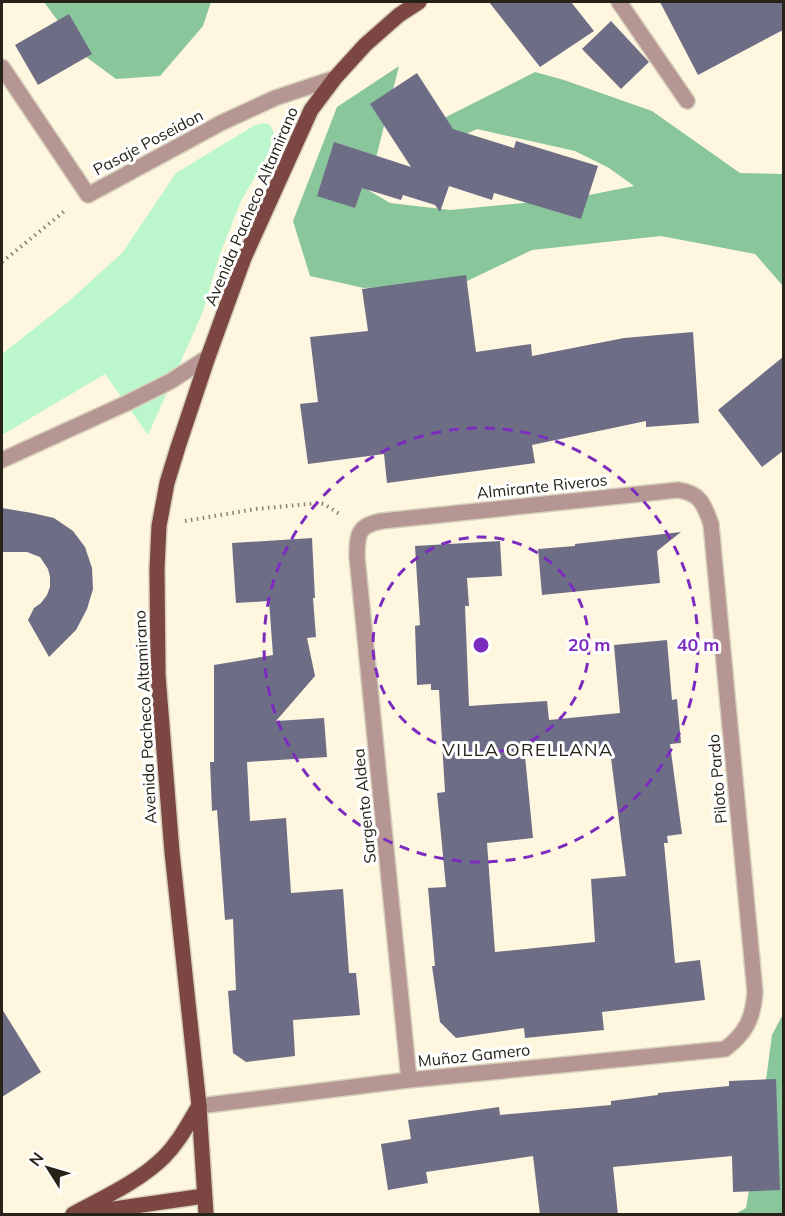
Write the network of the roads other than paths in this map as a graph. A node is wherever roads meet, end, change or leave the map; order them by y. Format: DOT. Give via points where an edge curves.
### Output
graph roads {
  1 [pos="419,2"];
  2 [pos="619,2"];
  3 [pos="2,67"];
  4 [pos="335,78"];
  5 [pos="687,101"];
  6 [pos="208,357"];
  7 [pos="2,460"];
  8 [pos="711,524"];
  9 [pos="361,530"];
  10 [pos="746,1028"];
  11 [pos="409,1080"];
  12 [pos="198,1106"];
  13 [pos="204,1196"];
  14 [pos="73,1215"];
  15 [pos="91,1215"];
  16 [pos="206,1215"];
  1 -- 4 [label="main road, Avenida Pacheco Altamirano" via="399,15"];
  2 -- 5 [label="street"];
  3 -- 4 [label="street, Pasaje Poseidon" via="88,195 221,123 275,98"];
  4 -- 6 [label="main road, Avenida Pacheco Altamirano" via="311,110 244,258"];
  6 -- 7 [label="street" via="171,381"];
  6 -- 12 [label="main road, Avenida Pacheco Altamirano" via="167,483 157,568 158,675"];
  8 -- 9 [label="street, Almirante Riveros" via="697,497 678,490 382,521 369,523"];
  8 -- 10 [label="street, Piloto Pardo" via="755,992 754,1009"];
  9 -- 11 [label="street, Sargento Aldea" via="357,557"];
  10 -- 11 [label="street, Muñoz Gamero" via="725,1049"];
  11 -- 12 [label="street, Muñoz Gamero"];
  12 -- 13 [label="main road, Avenida Pacheco Altamirano"];
  12 -- 14 [label="main road" via="176,1143 151,1169"];
  13 -- 15 [label="main road"];
  13 -- 16 [label="main road, Avenida Pacheco Altamirano"];
}
